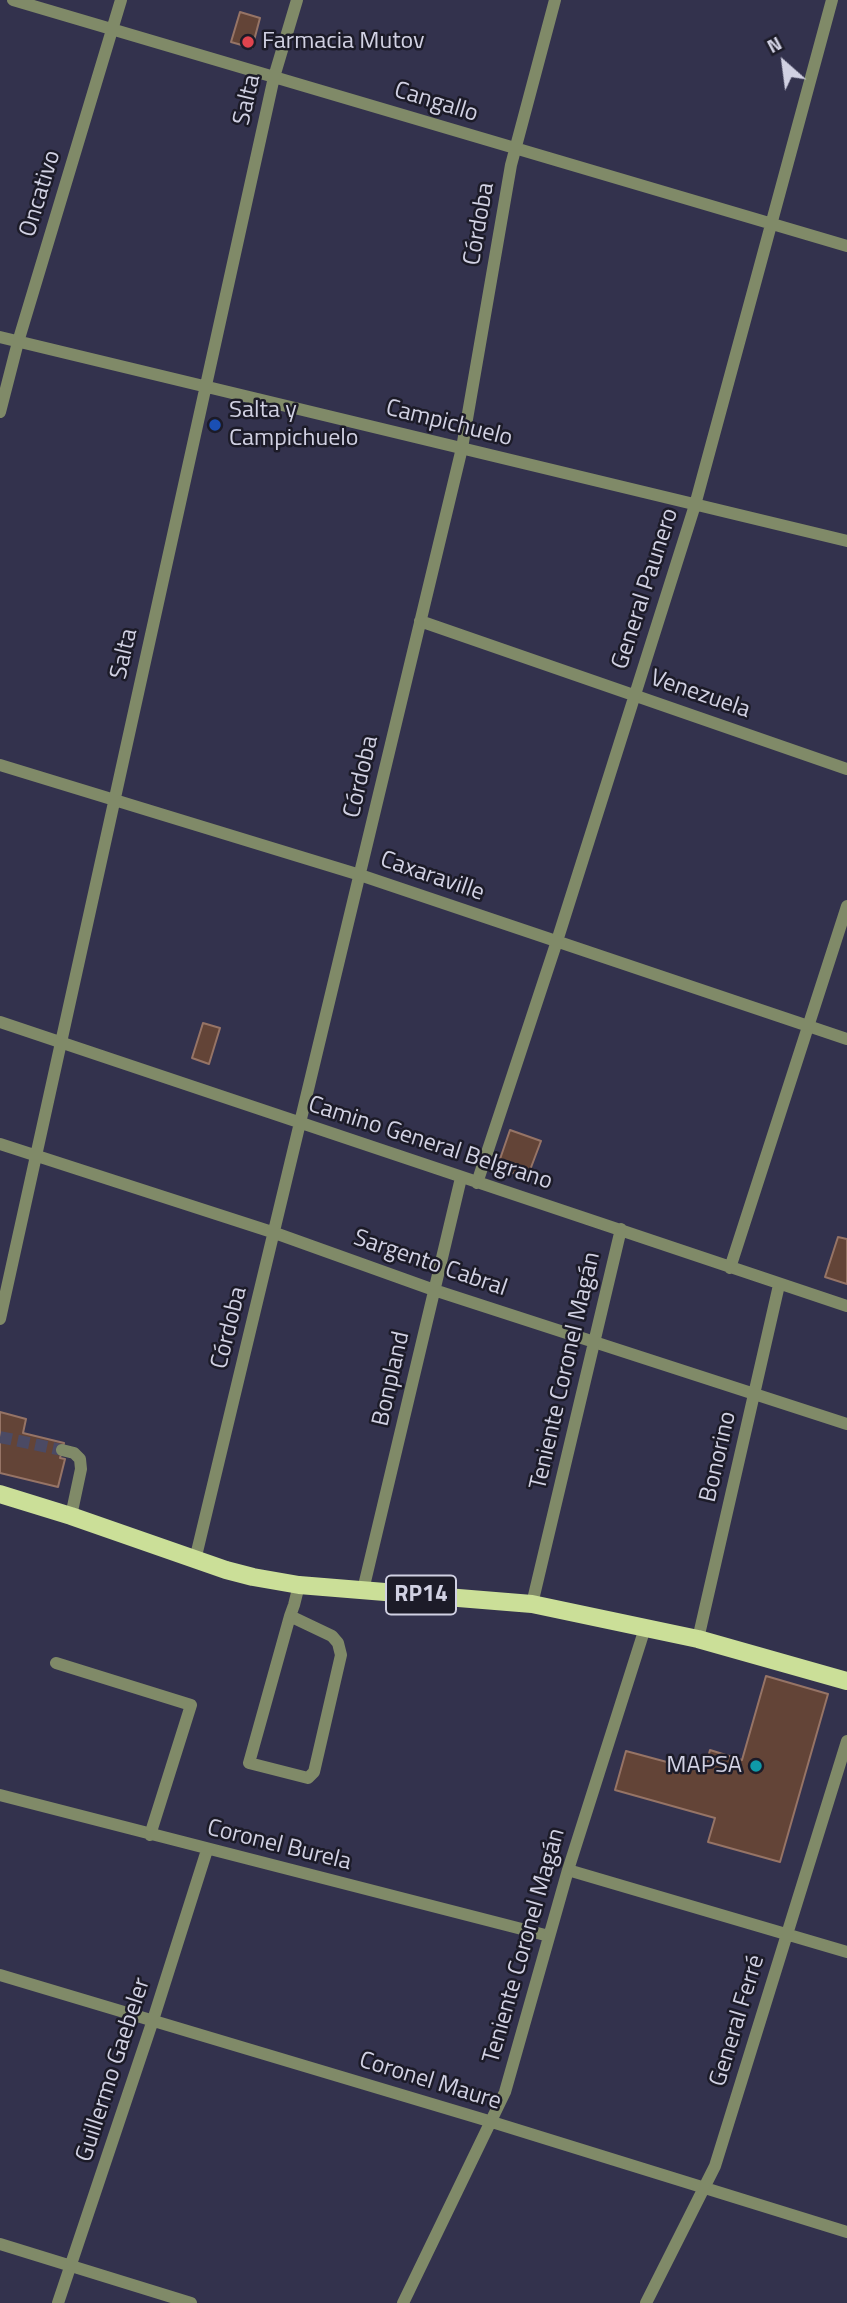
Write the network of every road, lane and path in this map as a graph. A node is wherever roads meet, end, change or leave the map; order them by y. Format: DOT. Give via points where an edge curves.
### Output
graph roads {
  1 [pos="13,0"];
  2 [pos="121,0"];
  3 [pos="297,0"];
  4 [pos="555,0"];
  5 [pos="832,0"];
  6 [pos="112,30"];
  7 [pos="274,77"];
  8 [pos="515,149"];
  9 [pos="771,223"];
  10 [pos="847,246"];
  11 [pos="0,337"];
  12 [pos="18,342"];
  13 [pos="206,387"];
  14 [pos="0,412"];
  15 [pos="462,448"];
  16 [pos="695,505"];
  17 [pos="847,541"];
  18 [pos="420,621"];
  19 [pos="635,694"];
  20 [pos="0,765"];
  21 [pos="847,769"];
  22 [pos="114,801"];
  23 [pos="360,875"];
  24 [pos="847,906"];
  25 [pos="557,941"];
  26 [pos="0,1022"];
  27 [pos="809,1026"];
  28 [pos="847,1039"];
  29 [pos="60,1041"];
  30 [pos="300,1123"];
  31 [pos="0,1144"];
  32 [pos="36,1156"];
  33 [pos="461,1178"];
  34 [pos="477,1183"];
  35 [pos="621,1229"];
  36 [pos="275,1233"];
  37 [pos="730,1268"];
  38 [pos="779,1285"];
  39 [pos="434,1290"];
  40 [pos="847,1306"];
  41 [pos="0,1319"];
  42 [pos="595,1340"];
  43 [pos="755,1393"];
  44 [pos="847,1424"];
  45 [pos="62,1450"];
  46 [pos="0,1494"];
  47 [pos="71,1516"];
  48 [pos="195,1560"];
  49 [pos="299,1585"];
  50 [pos="363,1590"];
  51 [pos="532,1604"];
  52 [pos="290,1616"];
  53 [pos="645,1628"];
  54 [pos="698,1639"];
  55 [pos="56,1663"];
  56 [pos="847,1681"];
  57 [pos="847,1741"];
  58 [pos="0,1795"];
  59 [pos="150,1835"];
  60 [pos="206,1850"];
  61 [pos="568,1870"];
  62 [pos="787,1933"];
  63 [pos="549,1936"];
  64 [pos="847,1952"];
  65 [pos="0,1975"];
  66 [pos="153,2021"];
  67 [pos="492,2122"];
  68 [pos="704,2189"];
  69 [pos="847,2232"];
  70 [pos="0,2244"];
  71 [pos="70,2267"];
  72 [pos="58,2303"];
  73 [pos="191,2303"];
  74 [pos="403,2303"];
  75 [pos="646,2303"];
  1 -- 6 [label="street, Cangallo"];
  2 -- 6 [label="street, Oncativo"];
  3 -- 7 [label="street, Salta"];
  4 -- 8 [label="street, Córdoba"];
  5 -- 9 [label="street, General Paunero"];
  6 -- 7 [label="street, Cangallo"];
  6 -- 12 [label="street, Oncativo"];
  7 -- 8 [label="street, Cangallo"];
  7 -- 13 [label="street, Salta"];
  8 -- 9 [label="street, Cangallo"];
  8 -- 15 [label="street, Córdoba"];
  9 -- 10 [label="street, Cangallo"];
  9 -- 16 [label="street, General Paunero"];
  11 -- 12 [label="street, Campichuelo"];
  12 -- 13 [label="street, Campichuelo"];
  12 -- 14 [label="street, Oncativo"];
  13 -- 15 [label="street, Campichuelo"];
  13 -- 22 [label="street, Salta"];
  15 -- 16 [label="street, Campichuelo"];
  15 -- 18 [label="street, Córdoba"];
  16 -- 17 [label="street, Campichuelo"];
  16 -- 19 [label="street, General Paunero"];
  18 -- 19 [label="street, Venezuela"];
  18 -- 23 [label="street, Córdoba"];
  19 -- 21 [label="street, Venezuela"];
  19 -- 25 [label="street, General Paunero"];
  20 -- 22 [label="street, Caxaraville"];
  22 -- 23 [label="street, Caxaraville"];
  22 -- 29 [label="street, Salta"];
  23 -- 25 [label="street, Caxaraville"];
  23 -- 30 [label="street, Córdoba"];
  24 -- 27 [label="street"];
  25 -- 27 [label="street, Caxaraville"];
  25 -- 34 [label="street, General Paunero"];
  26 -- 29 [label="street, Camino General Belgrano"];
  27 -- 28 [label="street, Caxaraville"];
  27 -- 37 [label="street"];
  29 -- 30 [label="street, Camino General Belgrano"];
  29 -- 32 [label="street, Salta"];
  30 -- 33 [label="street, Camino General Belgrano"];
  30 -- 36 [label="street, Córdoba"];
  31 -- 32 [label="street, Sargento Cabral"];
  32 -- 36 [label="street, Sargento Cabral"];
  32 -- 41 [label="street, Salta"];
  33 -- 34 [label="street, Camino General Belgrano"];
  33 -- 39 [label="street, Bonpland"];
  34 -- 35 [label="street, Camino General Belgrano"];
  35 -- 37 [label="street, Camino General Belgrano"];
  35 -- 42 [label="street, Teniente Coronel Magán"];
  36 -- 39 [label="street, Sargento Cabral"];
  36 -- 48 [label="street, Córdoba"];
  37 -- 38 [label="street, Camino General Belgrano"];
  38 -- 40 [label="street, Camino General Belgrano"];
  38 -- 43 [label="street, Bonorino"];
  39 -- 42 [label="street, Sargento Cabral"];
  39 -- 50 [label="street, Bonpland"];
  42 -- 43 [label="street, Sargento Cabral"];
  42 -- 51 [label="street, Teniente Coronel Magán"];
  43 -- 44 [label="street, Sargento Cabral"];
  43 -- 54 [label="street, Bonorino"];
  45 -- 47 [label="street" via="80,1459"];
  46 -- 47 [label="main road, RP14"];
  47 -- 48 [label="main road, RP14"];
  48 -- 49 [label="main road, RP14"];
  49 -- 50 [label="main road, RP14"];
  49 -- 52 [label="street"];
  50 -- 51 [label="main road, RP14"];
  51 -- 53 [label="main road, RP14"];
  52 -- 52 [label="street" via="249,1763 308,1778 314,1772 341,1655 331,1636"];
  53 -- 54 [label="main road, RP14"];
  53 -- 61 [label="street, Teniente Coronel Magán"];
  54 -- 56 [label="main road, RP14"];
  55 -- 59 [label="street" via="191,1705"];
  57 -- 62 [label="street, General Ferré"];
  58 -- 59 [label="street, Coronel Burela"];
  59 -- 60 [label="street, Coronel Burela"];
  60 -- 63 [label="street, Coronel Burela"];
  60 -- 66 [label="street, Guillermo Gaebeler"];
  61 -- 62 [label="street"];
  61 -- 63 [label="street, Teniente Coronel Magán"];
  62 -- 64 [label="street"];
  62 -- 68 [label="street, General Ferré" via="726,2134"];
  63 -- 67 [label="street, Teniente Coronel Magán" via="505,2092"];
  65 -- 66 [label="street, Coronel Maure"];
  66 -- 67 [label="street, Coronel Maure"];
  66 -- 71 [label="street, Guillermo Gaebeler"];
  67 -- 68 [label="street, Coronel Maure"];
  67 -- 74 [label="street, Teniente Coronel Magán"];
  68 -- 69 [label="street, Coronel Maure"];
  68 -- 75 [label="street, General Ferré"];
  70 -- 71 [label="street"];
  71 -- 72 [label="street, Guillermo Gaebeler"];
  71 -- 73 [label="street"];
}
